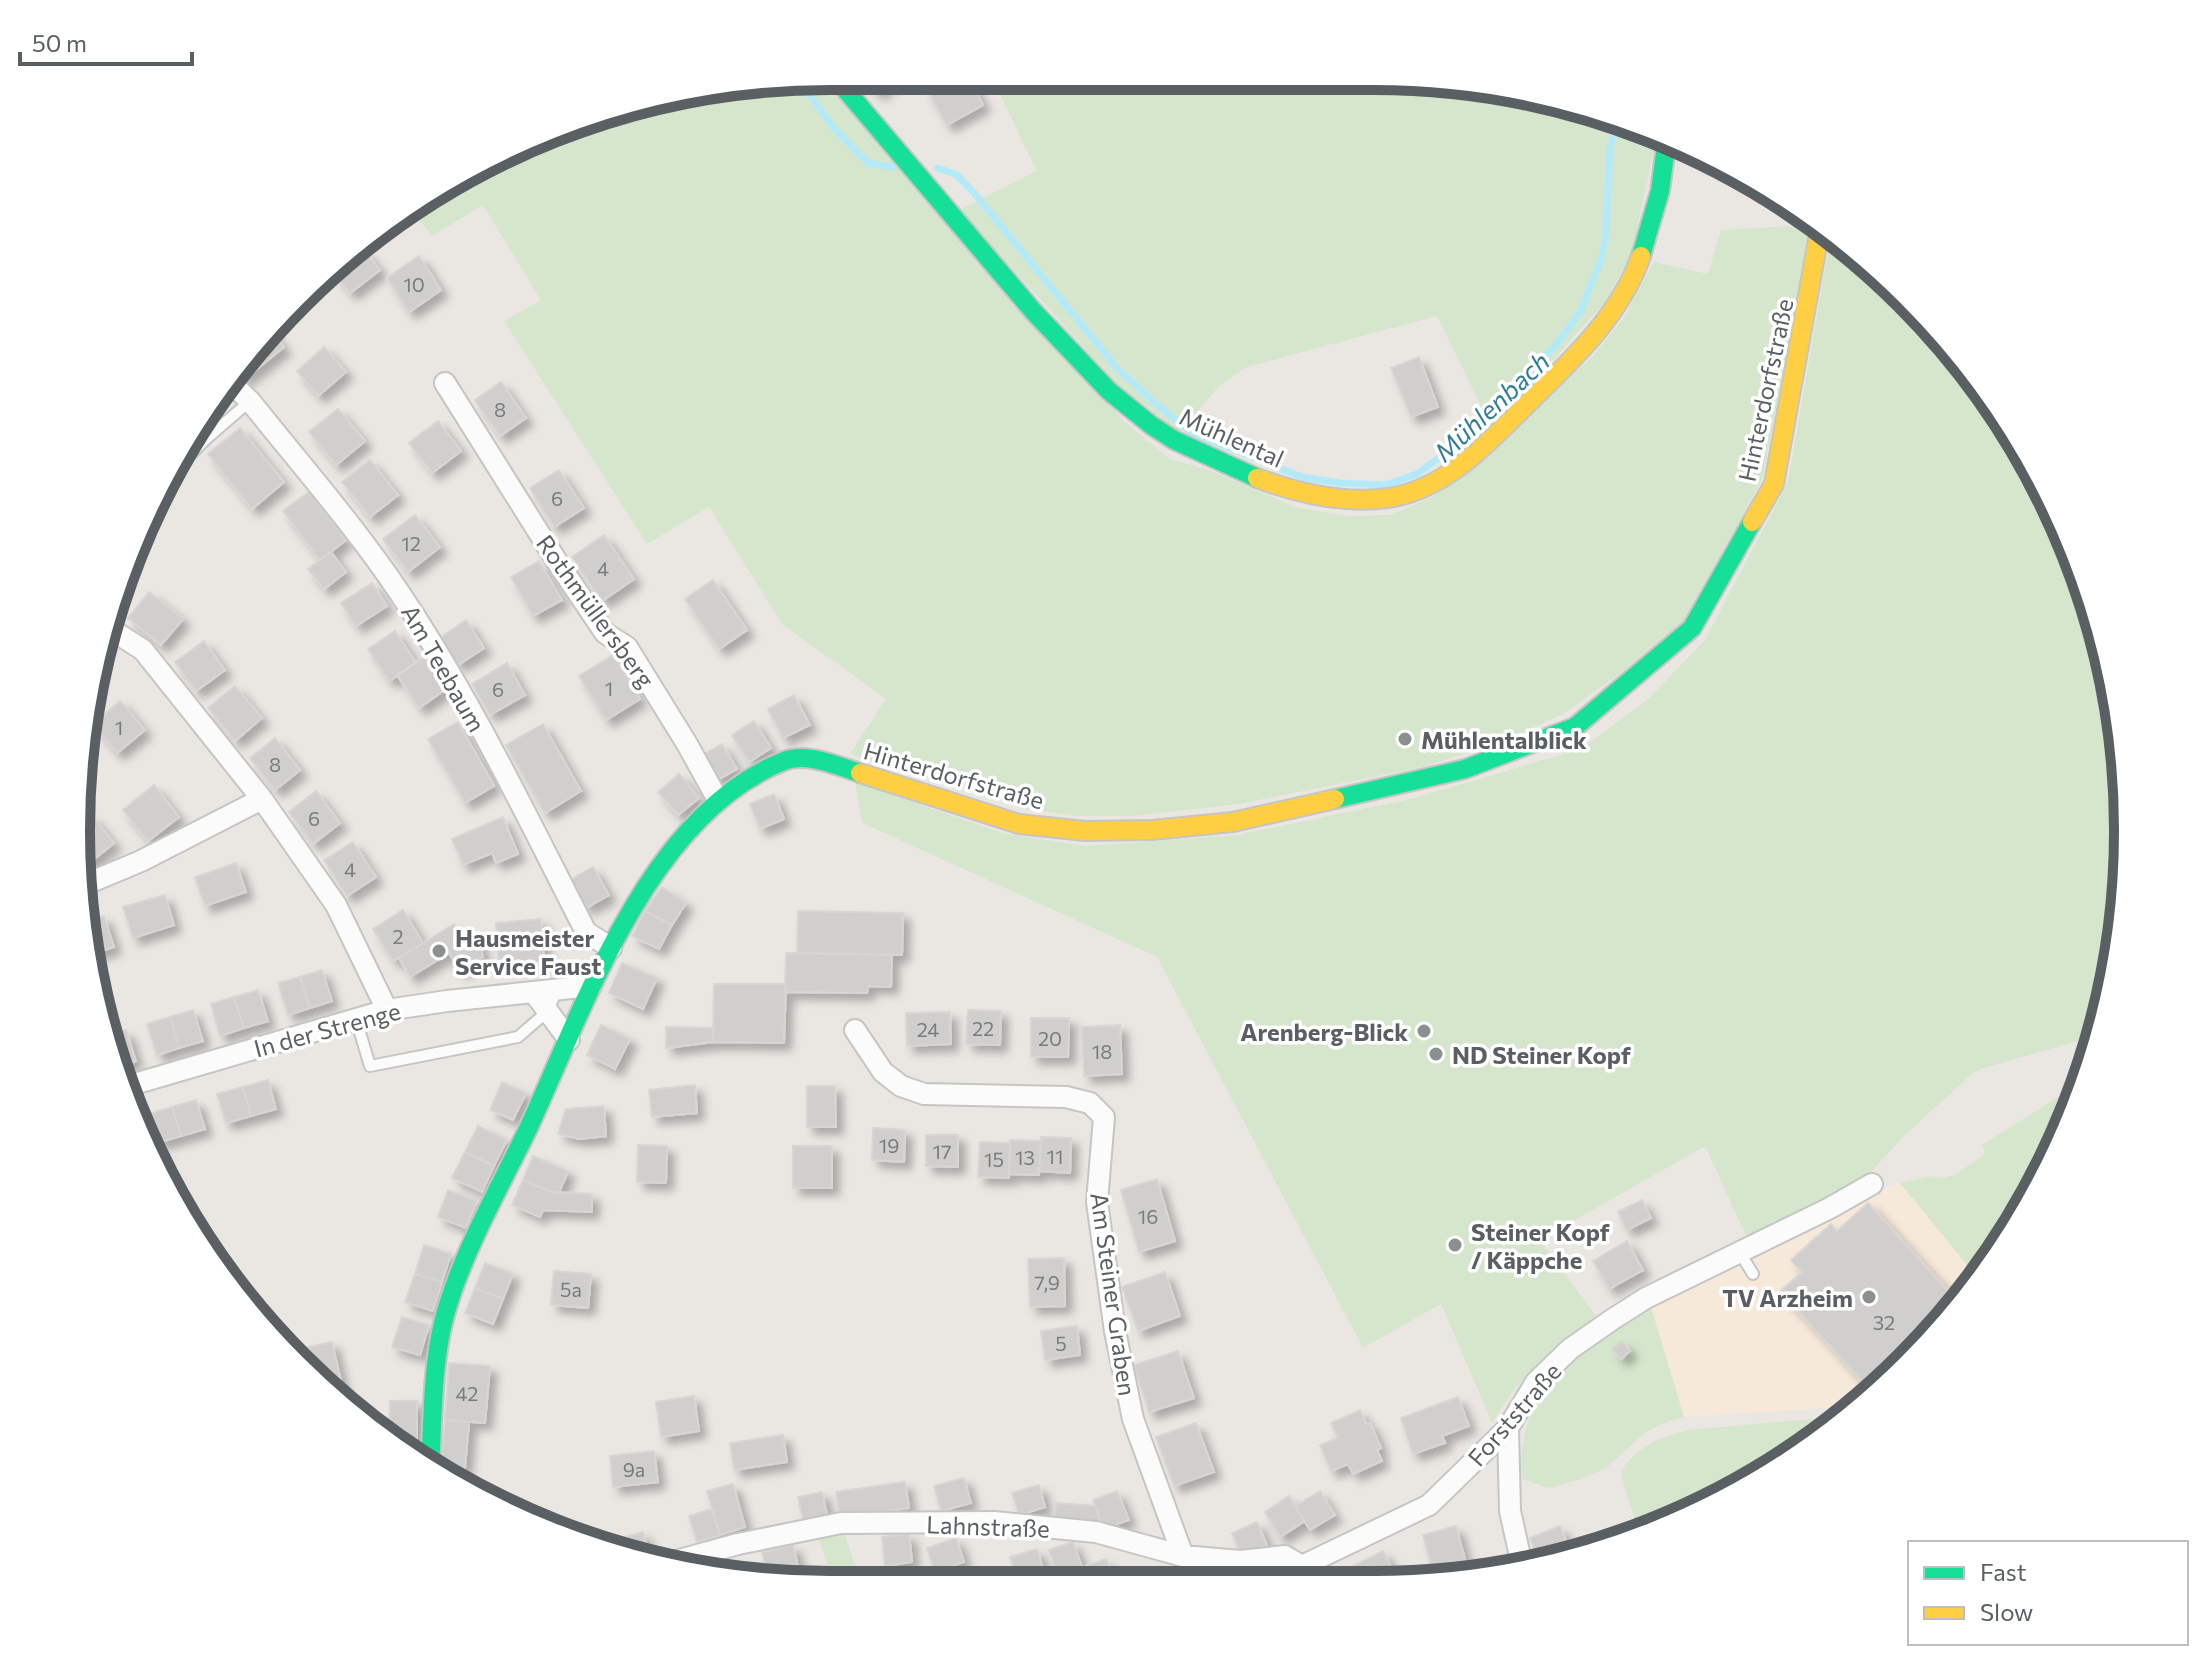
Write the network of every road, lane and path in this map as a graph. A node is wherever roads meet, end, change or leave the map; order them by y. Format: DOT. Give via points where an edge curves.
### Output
graph roads {
  1 [pos="846,90"];
  2 [pos="1665,150"];
  3 [pos="1818,239"];
  4 [pos="445,383"];
  5 [pos="237,389"];
  6 [pos="250,401"];
  7 [pos="196,449"];
  8 [pos="117,633"];
  9 [pos="262,799"];
  10 [pos="718,800"];
  11 [pos="92,881"];
  12 [pos="611,948"];
  13 [pos="591,986"];
  14 [pos="543,999"];
  15 [pos="387,1010"];
  16 [pos="356,1019"];
  17 [pos="855,1030"];
  18 [pos="569,1040"];
  19 [pos="135,1084"];
  20 [pos="1872,1184"];
  21 [pos="1740,1253"];
  22 [pos="1753,1274"];
  23 [pos="1508,1428"];
  24 [pos="431,1453"];
  25 [pos="1183,1556"];
  26 [pos="689,1557"];
  27 [pos="1520,1557"];
  28 [pos="1293,1571"];
  29 [pos="1298,1571"];
  1 -- 2 [label="street, Mühlental" via="1017,293 1140,416 1183,444 1259,479 1353,499 1406,494 1452,470 1590,342 1626,292 1646,247"];
  3 -- 10 [label="street, Hinterdorfstraße" via="1774,484 1692,628 1575,727 1465,769 1420,780 1233,822 1152,830 1085,831 1019,824 820,760 787,759"];
  4 -- 10 [label="street, Rothmüllersberg" via="605,633 627,647"];
  5 -- 6 [label="street, Am Teebaum"];
  6 -- 7 [label="lane"];
  6 -- 12 [label="street, Am Teebaum" via="398,590 473,715 586,932"];
  8 -- 9 [label="street" via="143,650"];
  9 -- 11 [label="street"];
  9 -- 15 [label="street" via="336,905"];
  10 -- 12 [label="street, Hinterdorfstraße" via="640,893"];
  12 -- 13 [label="street, Hinterdorfstraße"];
  13 -- 14 [label="street, In der Strenge"];
  13 -- 18 [label="street, Hinterdorfstraße"];
  14 -- 15 [label="street, In der Strenge"];
  14 -- 16 [label="lane" via="522,1035 513,1039 370,1066"];
  14 -- 18 [label="street"];
  15 -- 16 [label="street, In der Strenge"];
  16 -- 19 [label="street, In der Strenge"];
  17 -- 25 [label="street, Am Steiner Graben" via="883,1072 901,1086 924,1094 1066,1097 1090,1103 1104,1117 1097,1202 1115,1331 1133,1419"];
  18 -- 24 [label="street, Hinterdorfstraße" via="462,1269 443,1323"];
  20 -- 21 [label="street, Forststraße"];
  21 -- 22 [label="lane"];
  21 -- 23 [label="street, Forststraße" via="1646,1298 1570,1349 1536,1382"];
  23 -- 27 [label="street" via="1510,1511"];
  23 -- 29 [label="street, Forststraße" via="1421,1510"];
  25 -- 26 [label="street, Lahnstraße" via="1096,1532 994,1522 841,1523"];
  25 -- 28 [label="street, Lahnstraße" via="1240,1561 1285,1556"];
}
